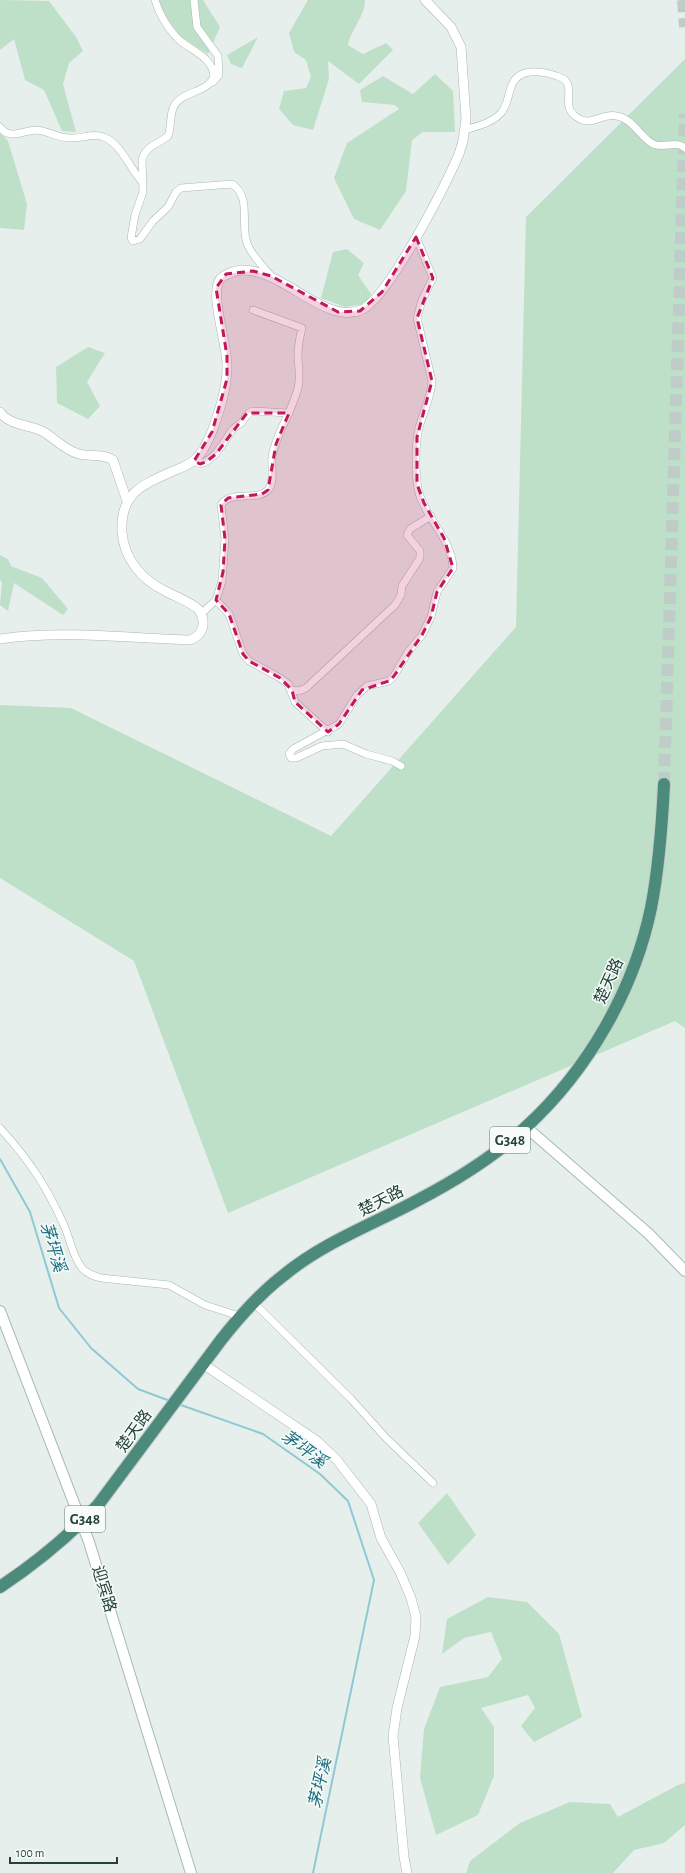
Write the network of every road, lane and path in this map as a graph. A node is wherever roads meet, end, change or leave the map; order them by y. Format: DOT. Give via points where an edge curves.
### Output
graph roads {
  1 [pos="155,0"];
  2 [pos="194,0"];
  3 [pos="425,0"];
  4 [pos="211,83"];
  5 [pos="0,127"];
  6 [pos="465,130"];
  7 [pos="685,148"];
  8 [pos="143,184"];
  9 [pos="416,237"];
  10 [pos="271,276"];
  11 [pos="253,310"];
  12 [pos="0,412"];
  13 [pos="289,413"];
  14 [pos="194,461"];
  15 [pos="128,501"];
  16 [pos="431,516"];
  17 [pos="216,600"];
  18 [pos="202,613"];
  19 [pos="0,639"];
  20 [pos="292,690"];
  21 [pos="328,732"];
  22 [pos="401,766"];
  23 [pos="664,784"];
  24 [pos="526,1127"];
  25 [pos="0,1128"];
  26 [pos="685,1271"];
  27 [pos="253,1302"];
  28 [pos="0,1311"];
  29 [pos="239,1316"];
  30 [pos="203,1364"];
  31 [pos="433,1483"];
  32 [pos="82,1522"];
  33 [pos="0,1587"];
  34 [pos="191,1873"];
  35 [pos="407,1873"];
  1 -- 4 [label="street" via="163,19 177,38 210,63 214,73"];
  2 -- 4 [label="street" via="197,27 218,56 217,79"];
  3 -- 6 [label="street" via="458,36 461,47"];
  4 -- 8 [label="street" via="179,100 175,105 168,136 150,146 142,159"];
  5 -- 8 [label="street" via="12,135 36,130 69,138 98,135 106,138 119,148"];
  6 -- 7 [label="street" via="496,118 506,107 515,79 520,74 534,71 559,76 568,82 568,107 579,118 588,122 616,115 630,122 654,144 674,144"];
  6 -- 9 [label="street" via="454,165"];
  8 -- 10 [label="street" via="142,198 131,234 133,241 140,239 181,188 227,183 236,186 244,206 247,242"];
  9 -- 10 [label="street" via="382,292 360,311 346,313 331,309"];
  9 -- 16 [label="street" via="433,278 422,300 417,318 432,381 417,437 417,484 419,494"];
  10 -- 14 [label="street" via="253,271 238,271 226,274 218,282 215,294 226,350 227,379 212,432"];
  11 -- 13 [label="street" via="302,328 298,355 300,380"];
  12 -- 15 [label="street" via="11,422 43,432 74,452 105,456 113,460"];
  13 -- 14 [label="street" via="247,413 216,454 200,464"];
  13 -- 17 [label="street" via="272,457 271,483 268,490 262,494 228,498 221,505 225,539 224,572"];
  14 -- 15 [label="street" via="141,487"];
  15 -- 18 [label="street" via="122,533 132,563 155,586 194,606"];
  16 -- 20 [label="street" via="410,529 407,535 420,551 420,558 402,586 401,595 395,605 306,688"];
  16 -- 21 [label="street" via="444,538 452,557 453,568 437,592 431,617 422,635 390,681 373,684 362,690 339,724"];
  17 -- 18 [label="street"];
  17 -- 20 [label="street" via="229,614 243,654 280,678"];
  18 -- 19 [label="street" via="202,629 190,640 63,635"];
  20 -- 21 [label="street" via="295,702"];
  21 -- 22 [label="street" via="293,749 290,756 296,758 328,744 343,744"];
  23 -- 24 [label="highway, 楚天路 / G348" via="656,878 650,910 632,971 616,1007 587,1055 549,1104"];
  24 -- 26 [label="main road" via="649,1234"];
  24 -- 27 [label="highway, 楚天路 / G348" via="474,1167 447,1184 310,1256"];
  25 -- 29 [label="street" via="23,1153 48,1190 83,1270 91,1276 101,1278 168,1285 204,1305"];
  27 -- 29 [label="highway, 楚天路 / G348"];
  27 -- 31 [label="street"];
  28 -- 32 [label="main road, 迎宾路"];
  29 -- 30 [label="highway, 楚天路 / G348"];
  30 -- 32 [label="highway, 楚天路 / G348" via="114,1484"];
  30 -- 35 [label="street" via="316,1441 337,1460 371,1504 381,1538 411,1598 416,1617 415,1636 393,1736"];
  32 -- 33 [label="highway, 楚天路 / G348" via="48,1552"];
  32 -- 34 [label="main road, 迎宾路"];
}
